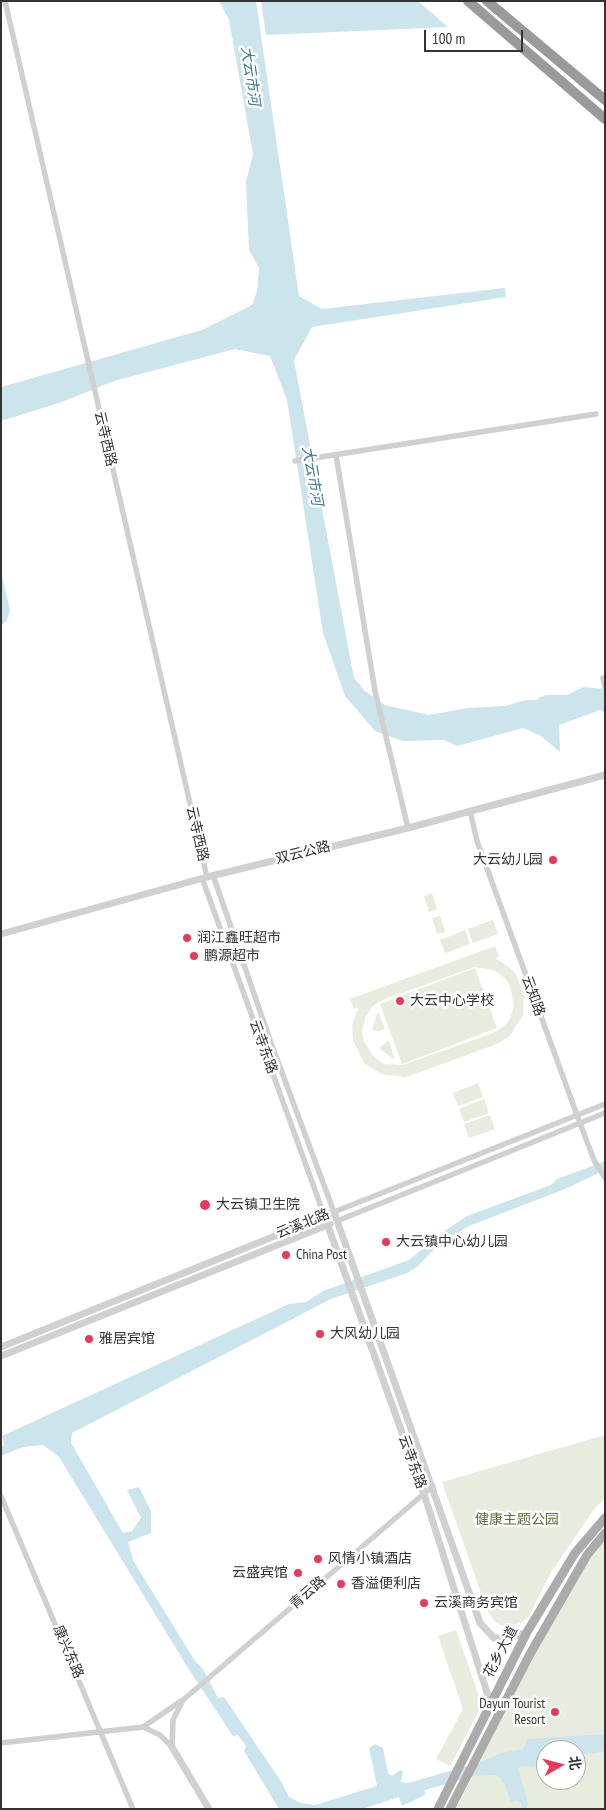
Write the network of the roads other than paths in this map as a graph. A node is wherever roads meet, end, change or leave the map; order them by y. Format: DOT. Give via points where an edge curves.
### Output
graph roads {
  1 [pos="5,1"];
  2 [pos="468,1"];
  3 [pos="487,1"];
  4 [pos="605,100"];
  5 [pos="605,119"];
  6 [pos="596,414"];
  7 [pos="336,455"];
  8 [pos="295,461"];
  9 [pos="603,678"];
  10 [pos="605,687"];
  11 [pos="605,775"];
  12 [pos="470,811"];
  13 [pos="408,828"];
  14 [pos="208,876"];
  15 [pos="1,934"];
  16 [pos="605,1104"];
  17 [pos="605,1113"];
  18 [pos="577,1115"];
  19 [pos="580,1123"];
  20 [pos="604,1177"];
  21 [pos="334,1212"];
  22 [pos="324,1215"];
  23 [pos="337,1221"];
  24 [pos="327,1225"];
  25 [pos="1,1347"];
  26 [pos="1,1356"];
  27 [pos="433,1486"];
  28 [pos="424,1494"];
  29 [pos="1,1496"];
  30 [pos="605,1518"];
  31 [pos="605,1533"];
  32 [pos="527,1632"];
  33 [pos="183,1700"];
  34 [pos="490,1702"];
  35 [pos="143,1727"];
  36 [pos="101,1731"];
  37 [pos="1,1743"];
  38 [pos="172,1747"];
  39 [pos="133,1809"];
  40 [pos="209,1809"];
  41 [pos="438,1809"];
  42 [pos="450,1809"];
  1 -- 14 [label="street, 云寺西路"];
  2 -- 5 [label="highway"];
  3 -- 4 [label="highway"];
  6 -- 7 [label="street"];
  7 -- 8 [label="street"];
  7 -- 13 [label="street" via="375,692"];
  9 -- 10 [label="street"];
  11 -- 12 [label="street, 双云公路"];
  12 -- 13 [label="street, 双云公路"];
  12 -- 18 [label="street, 云知路" via="477,841"];
  13 -- 14 [label="street, 双云公路"];
  14 -- 15 [label="street, 双云公路"];
  14 -- 21 [label="street, 云寺东路"];
  14 -- 22 [label="street, 云寺东路"];
  16 -- 18 [label="street, 云溪北路"];
  17 -- 19 [label="street, 云溪北路"];
  18 -- 19 [label="street, 云知路"];
  18 -- 21 [label="street, 云溪北路"];
  19 -- 20 [label="street, 云知路"];
  19 -- 23 [label="street, 云溪北路"];
  21 -- 22 [label="street, 云溪北路"];
  21 -- 23 [label="street, 云寺东路"];
  22 -- 24 [label="street, 云寺东路"];
  22 -- 25 [label="street, 云溪北路"];
  23 -- 24 [label="street, 云溪北路"];
  23 -- 27 [label="street, 云寺东路"];
  24 -- 26 [label="street, 云溪北路"];
  24 -- 28 [label="street, 云寺东路"];
  27 -- 28 [label="street, 青云路"];
  27 -- 32 [label="street, 云寺东路" via="480,1623 494,1638 510,1638"];
  28 -- 33 [label="street, 青云路"];
  28 -- 34 [label="street, 云寺东路"];
  29 -- 36 [label="street, 康兴东路"];
  30 -- 32 [label="main road, 花乡大道" via="576,1553"];
  31 -- 42 [label="main road, 花乡大道" via="587,1555 530,1654"];
  32 -- 34 [label="main road, 花乡大道"];
  33 -- 35 [label="street, 青云路"];
  33 -- 38 [label="street, 青云路" via="174,1720"];
  34 -- 41 [label="main road, 花乡大道"];
  35 -- 36 [label="street, 青云路"];
  35 -- 38 [label="street" via="160,1735"];
  36 -- 37 [label="street, 青云路"];
  36 -- 39 [label="street, 康兴东路"];
  38 -- 40 [label="street"];
}
